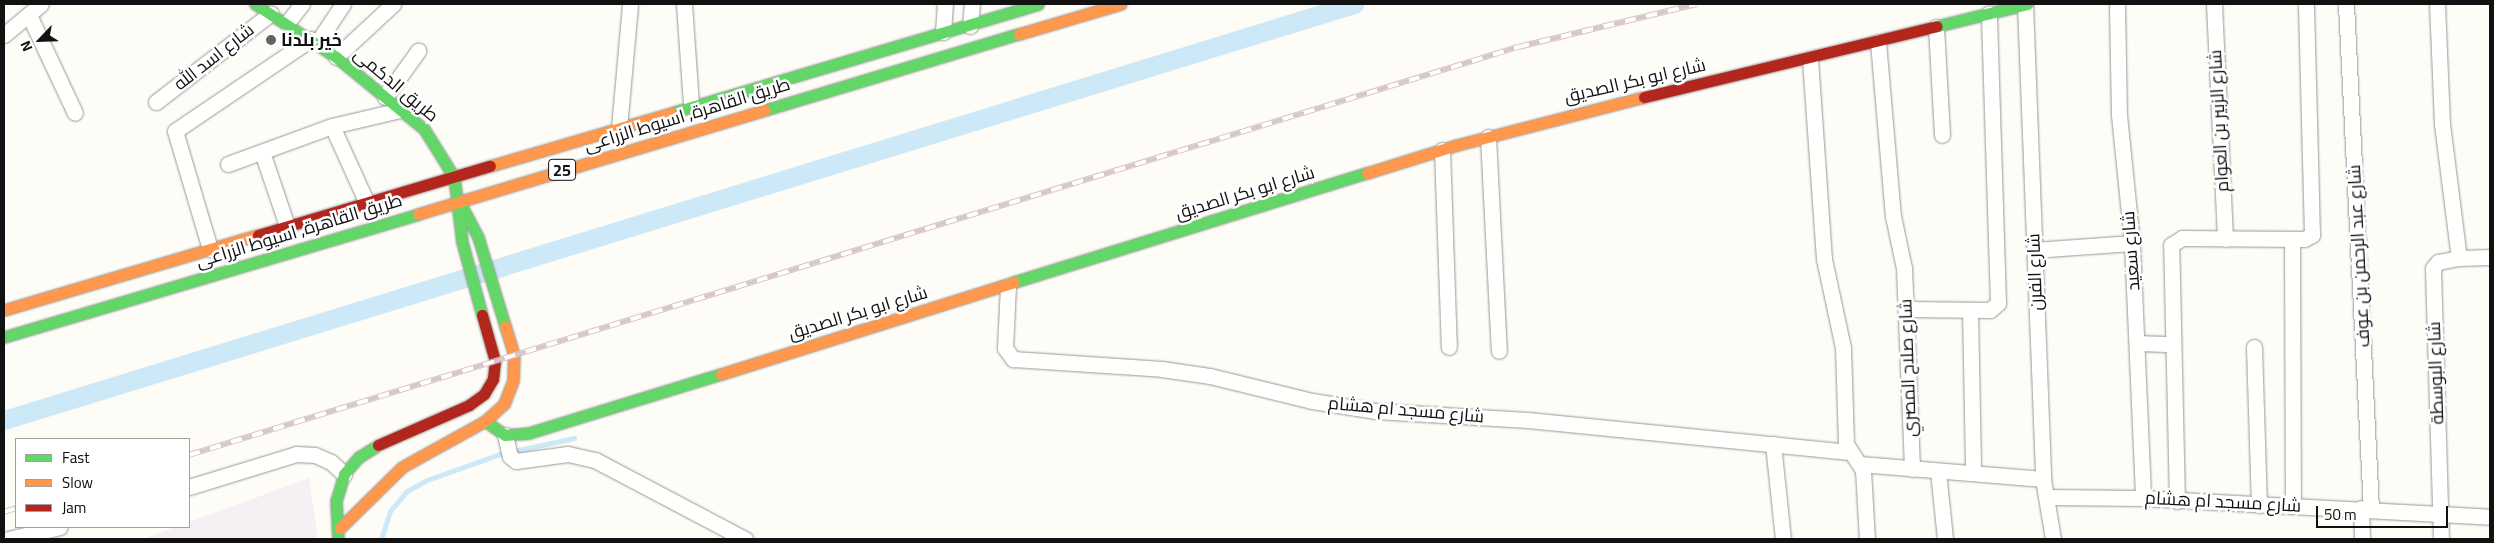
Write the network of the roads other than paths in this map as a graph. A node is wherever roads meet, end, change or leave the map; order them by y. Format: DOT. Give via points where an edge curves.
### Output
graph roads {
  1 [pos="41,4"];
  2 [pos="255,4"];
  3 [pos="302,4"];
  4 [pos="343,4"];
  5 [pos="393,4"];
  6 [pos="630,4"];
  7 [pos="684,4"];
  8 [pos="945,4"];
  9 [pos="972,4"];
  10 [pos="1038,4"];
  11 [pos="1043,4"];
  12 [pos="1121,4"];
  13 [pos="2026,4"];
  14 [pos="2117,4"];
  15 [pos="2214,4"];
  16 [pos="2306,4"];
  17 [pos="2346,4"];
  18 [pos="2437,4"];
  19 [pos="271,13"];
  20 [pos="1989,13"];
  21 [pos="29,15"];
  22 [pos="287,23"];
  23 [pos="970,26"];
  24 [pos="1043,27"];
  25 [pos="1936,27"];
  26 [pos="943,32"];
  27 [pos="4,35"];
  28 [pos="314,41"];
  29 [pos="1878,42"];
  30 [pos="418,51"];
  31 [pos="336,57"];
  32 [pos="1810,59"];
  33 [pos="385,98"];
  34 [pos="156,102"];
  35 [pos="691,105"];
  36 [pos="400,110"];
  37 [pos="75,113"];
  38 [pos="332,126"];
  39 [pos="619,128"];
  40 [pos="1942,134"];
  41 [pos="1488,137"];
  42 [pos="1442,150"];
  43 [pos="262,152"];
  44 [pos="228,164"];
  45 [pos="454,177"];
  46 [pos="459,201"];
  47 [pos="367,203"];
  48 [pos="287,226"];
  49 [pos="2225,238"];
  50 [pos="2292,239"];
  51 [pos="2132,243"];
  52 [pos="210,249"];
  53 [pos="2034,250"];
  54 [pos="2490,257"];
  55 [pos="2459,258"];
  56 [pos="1008,286"];
  57 [pos="1906,309"];
  58 [pos="4,310"];
  59 [pos="1970,310"];
  60 [pos="4,338"];
  61 [pos="2137,343"];
  62 [pos="2173,344"];
  63 [pos="1449,347"];
  64 [pos="2254,347"];
  65 [pos="1499,351"];
  66 [pos="485,421"];
  67 [pos="1773,444"];
  68 [pos="508,446"];
  69 [pos="1849,452"];
  70 [pos="1860,464"];
  71 [pos="1912,469"];
  72 [pos="1938,471"];
  73 [pos="1973,473"];
  74 [pos="344,474"];
  75 [pos="2043,479"];
  76 [pos="190,487"];
  77 [pos="2046,497"];
  78 [pos="2143,498"];
  79 [pos="2177,500"];
  80 [pos="2259,505"];
  81 [pos="2293,506"];
  82 [pos="2366,509"];
  83 [pos="2441,514"];
  84 [pos="2490,517"];
  85 [pos="56,528"];
  86 [pos="339,534"];
  87 [pos="8,539"];
  88 [pos="745,539"];
  89 [pos="1783,539"];
  90 [pos="1867,539"];
  91 [pos="1945,539"];
  92 [pos="2053,539"];
  93 [pos="2362,539"];
  94 [pos="2441,539"];
  1 -- 21 [label="street"];
  2 -- 19 [label="main road, طريق الدكمى"];
  3 -- 22 [label="street"];
  4 -- 28 [label="street"];
  5 -- 31 [label="street"];
  6 -- 39 [label="street"];
  7 -- 35 [label="street"];
  8 -- 26 [label="street"];
  9 -- 23 [label="street"];
  10 -- 23 [label="main road, طريق القاهرة, اسيوط الزراعى / 25"];
  11 -- 24 [label="street"];
  12 -- 24 [label="main road, طريق القاهرة, اسيوط الزراعى / 25"];
  13 -- 20 [label="main road, شارع ابو بكر الصديق"];
  13 -- 53 [label="street, شارع الفرن"];
  14 -- 51 [label="street, شارع سعيد" via="2119,115"];
  15 -- 49 [label="street, شارع الزبير بن العوام"];
  16 -- 50 [label="street" via="2314,231 2308,238"];
  17 -- 82 [label="street, شارع عبد الرحمن بن عوف"];
  18 -- 55 [label="street" via="2442,124"];
  19 -- 22 [label="main road, طريق الدكمى"];
  19 -- 34 [label="street, شارع اسد الله"];
  20 -- 25 [label="main road, شارع ابو بكر الصديق"];
  20 -- 59 [label="street" via="1998,303 1993,309"];
  21 -- 27 [label="street"];
  21 -- 37 [label="street"];
  22 -- 28 [label="main road, طريق الدكمى"];
  23 -- 26 [label="main road, طريق القاهرة, اسيوط الزراعى / 25"];
  24 -- 46 [label="main road, طريق القاهرة, اسيوط الزراعى / 25"];
  25 -- 29 [label="main road, شارع ابو بكر الصديق"];
  25 -- 40 [label="street"];
  26 -- 35 [label="main road, طريق القاهرة, اسيوط الزراعى / 25"];
  28 -- 31 [label="main road, طريق الدكمى"];
  28 -- 52 [label="street" via="175,131"];
  29 -- 32 [label="main road, شارع ابو بكر الصديق"];
  29 -- 57 [label="street, شارع صلاح المصري" via="1893,216 1904,268"];
  30 -- 33 [label="street"];
  31 -- 33 [label="main road, طريق الدكمى"];
  32 -- 41 [label="main road, شارع ابو بكر الصديق"];
  32 -- 69 [label="street" via="1824,259 1842,348 1845,436"];
  33 -- 36 [label="main road, طريق الدكمى"];
  35 -- 39 [label="main road, طريق القاهرة, اسيوط الزراعى / 25"];
  36 -- 38 [label="street"];
  36 -- 45 [label="main road, طريق الدكمى" via="424,129"];
  38 -- 43 [label="street"];
  38 -- 47 [label="street"];
  39 -- 45 [label="main road, طريق القاهرة, اسيوط الزراعى / 25"];
  41 -- 42 [label="main road, شارع ابو بكر الصديق"];
  41 -- 65 [label="street"];
  42 -- 56 [label="main road, شارع ابو بكر الصديق"];
  42 -- 63 [label="street"];
  43 -- 44 [label="street"];
  43 -- 48 [label="street"];
  45 -- 46 [label="main road, طريق الدكمى"];
  45 -- 47 [label="main road, طريق القاهرة, اسيوط الزراعى / 25"];
  46 -- 60 [label="main road, طريق القاهرة, اسيوط الزراعى / 25"];
  46 -- 66 [label="main road" via="478,237 511,340 513,380 504,404"];
  46 -- 74 [label="main road" via="462,242 495,361 493,379 484,394 470,405 377,445 359,457"];
  47 -- 48 [label="main road, طريق القاهرة, اسيوط الزراعى / 25"];
  48 -- 52 [label="main road, طريق القاهرة, اسيوط الزراعى / 25"];
  49 -- 50 [label="street"];
  49 -- 62 [label="street" via="2182,238 2171,246"];
  50 -- 81 [label="street"];
  51 -- 53 [label="street"];
  51 -- 61 [label="street, شارع سعيد"];
  52 -- 58 [label="main road, طريق القاهرة, اسيوط الزراعى / 25"];
  53 -- 75 [label="street, شارع الفرن"];
  54 -- 55 [label="street, شارع البوسطة"];
  55 -- 83 [label="street, شارع البوسطة" via="2438,262 2432,268"];
  56 -- 67 [label="street, شارع مسجد ام هشام" via="1005,348 1013,359 1162,369 1210,376 1312,401 1376,411 1528,420"];
  56 -- 68 [label="main road, شارع ابو بكر الصديق" via="529,433"];
  57 -- 59 [label="street"];
  57 -- 71 [label="street, شارع صلاح المصري"];
  59 -- 73 [label="street"];
  61 -- 62 [label="street"];
  61 -- 78 [label="street, شارع سعيد"];
  62 -- 79 [label="street"];
  64 -- 80 [label="street"];
  66 -- 68 [label="main road"];
  66 -- 86 [label="main road" via="402,467"];
  67 -- 69 [label="street, شارع مسجد ام هشام"];
  67 -- 89 [label="street"];
  68 -- 88 [label="street" via="520,462 568,454 595,460"];
  69 -- 70 [label="street"];
  70 -- 71 [label="street"];
  70 -- 90 [label="street"];
  71 -- 72 [label="street"];
  72 -- 73 [label="street"];
  72 -- 91 [label="street"];
  73 -- 75 [label="street"];
  74 -- 76 [label="street" via="331,462 315,455 296,454"];
  74 -- 86 [label="main road" via="336,501"];
  75 -- 77 [label="street, شارع الفرن"];
  77 -- 78 [label="street, شارع مسجد ام هشام"];
  77 -- 92 [label="street, شارع الفرن"];
  78 -- 79 [label="street, شارع مسجد ام هشام"];
  79 -- 80 [label="street, شارع مسجد ام هشام"];
  80 -- 81 [label="street, شارع مسجد ام هشام"];
  81 -- 82 [label="street, شارع مسجد ام هشام"];
  82 -- 83 [label="street, شارع مسجد ام هشام"];
  82 -- 93 [label="street, شارع عبد الرحمن بن عوف"];
  83 -- 84 [label="street, شارع مسجد ام هشام"];
  83 -- 94 [label="street, شارع البوسطة"];
  85 -- 87 [label="street"];
}
